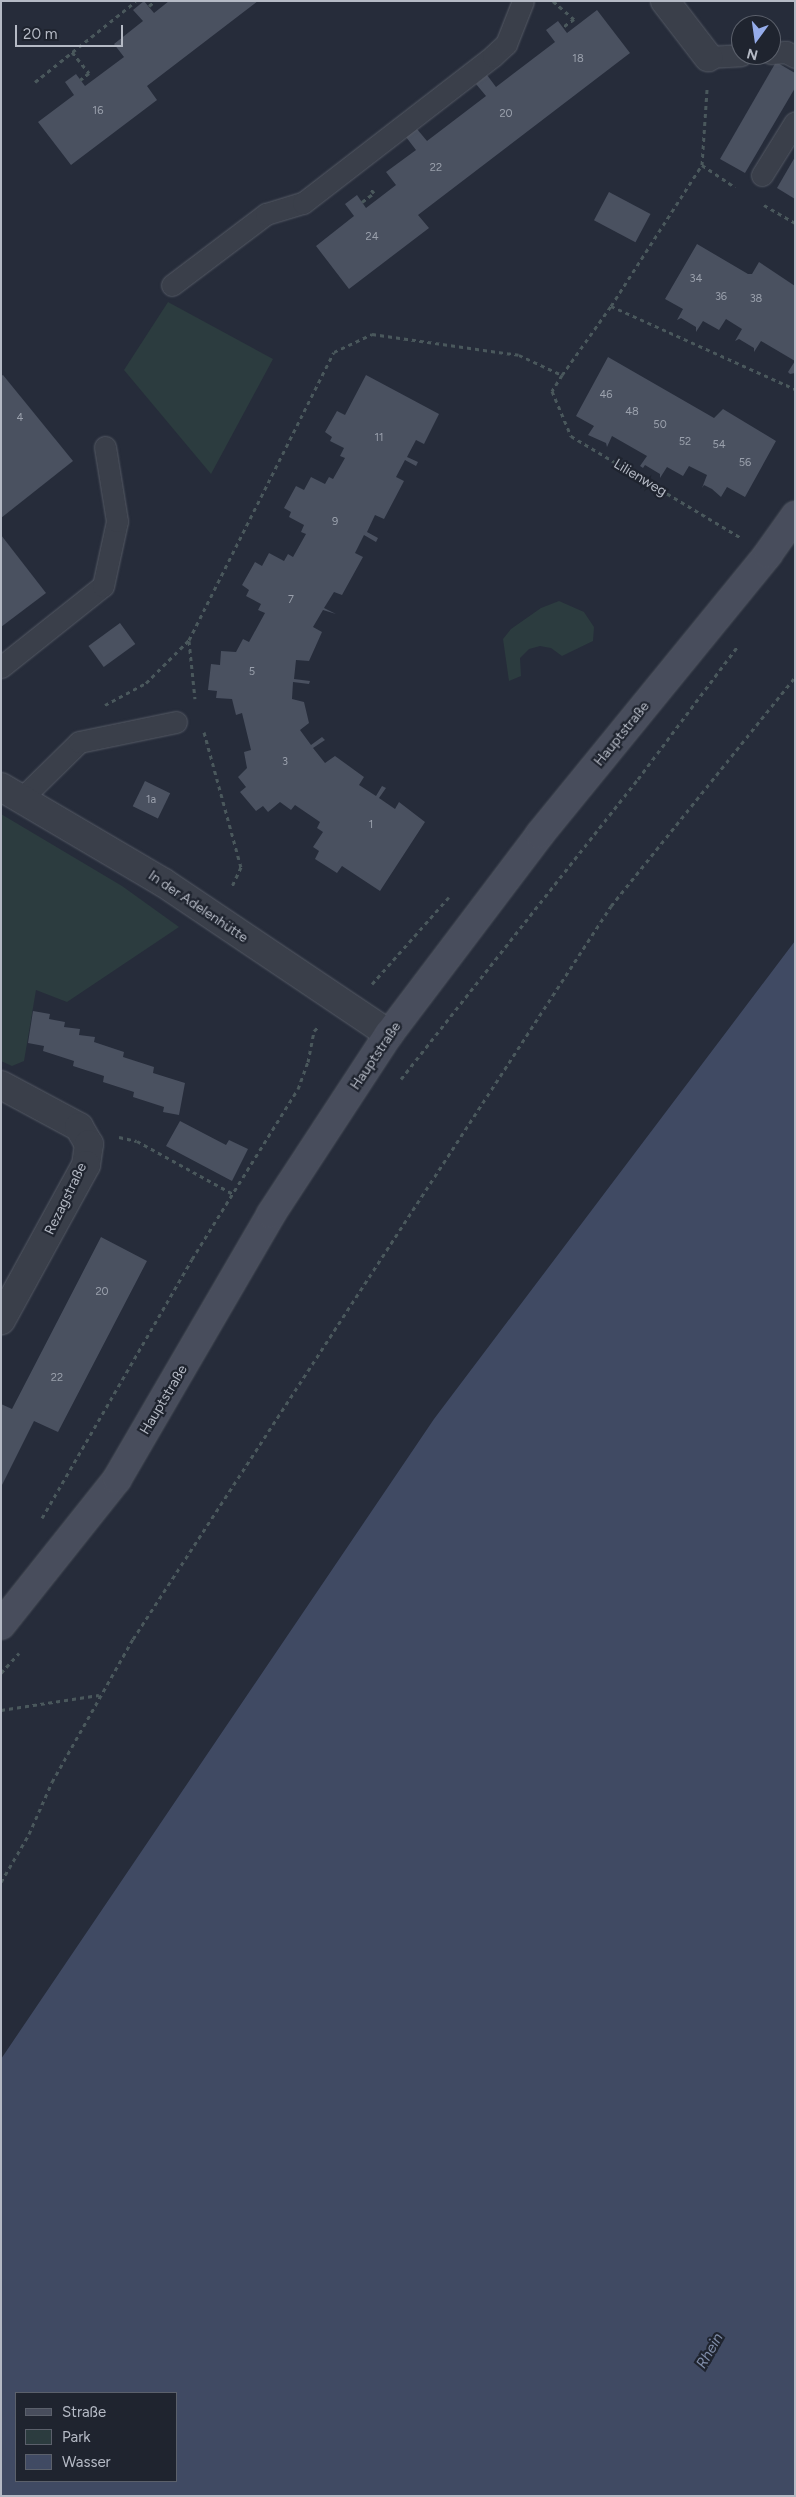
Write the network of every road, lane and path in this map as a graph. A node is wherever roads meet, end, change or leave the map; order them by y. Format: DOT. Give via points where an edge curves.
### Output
graph roads {
  1 [pos="136,1"];
  2 [pos="155,1"];
  3 [pos="523,1"];
  4 [pos="553,1"];
  5 [pos="665,1"];
  6 [pos="149,6"];
  7 [pos="563,28"];
  8 [pos="72,52"];
  9 [pos="781,52"];
  10 [pos="731,56"];
  11 [pos="708,57"];
  12 [pos="795,57"];
  13 [pos="80,80"];
  14 [pos="35,82"];
  15 [pos="795,122"];
  16 [pos="762,175"];
  17 [pos="172,285"];
  18 [pos="611,306"];
  19 [pos="562,375"];
  20 [pos="795,389"];
  21 [pos="105,447"];
  22 [pos="795,516"];
  23 [pos="768,554"];
  24 [pos="189,640"];
  25 [pos="741,643"];
  26 [pos="1,667"];
  27 [pos="795,677"];
  28 [pos="196,703"];
  29 [pos="176,722"];
  30 [pos="201,722"];
  31 [pos="79,742"];
  32 [pos="11,793"];
  33 [pos="216,919"];
  34 [pos="390,1034"];
  35 [pos="399,1081"];
  36 [pos="1,1085"];
  37 [pos="79,1127"];
  38 [pos="234,1194"];
  39 [pos="1,1320"];
  40 [pos="1,1625"];
  41 [pos="24,1647"];
  42 [pos="1,1674"];
  43 [pos="99,1695"];
  44 [pos="1,1710"];
  45 [pos="1,1882"];
  1 -- 8 [label="path"];
  2 -- 6 [label="path"];
  3 -- 17 [label="lane" via="506,44 493,56 304,203 266,214"];
  4 -- 7 [label="path" via="574,18"];
  5 -- 11 [label="street"];
  8 -- 13 [label="path" via="89,73"];
  8 -- 14 [label="path"];
  9 -- 12 [label="lane"];
  10 -- 11 [label="lane"];
  11 -- 18 [label="path" via="702,165"];
  15 -- 16 [label="lane"];
  18 -- 19 [label="path"];
  18 -- 20 [label="path"];
  19 -- 23 [label="path, Lilienweg" via="552,391 571,436"];
  19 -- 24 [label="path" via="519,354 372,334 334,352"];
  21 -- 26 [label="lane" via="117,521 103,586"];
  22 -- 23 [label="main road, Hauptstraße"];
  23 -- 34 [label="main road, Hauptstraße" via="540,834"];
  24 -- 28 [label="path"];
  24 -- 31 [label="path" via="146,683 71,724"];
  25 -- 35 [label="path" via="632,787"];
  27 -- 43 [label="path" via="611,906 183,1560"];
  29 -- 31 [label="lane"];
  30 -- 33 [label="path" via="241,867"];
  31 -- 32 [label="lane"];
  32 -- 33 [label="street, In der Adelenhütte" via="164,883"];
  33 -- 34 [label="street, In der Adelenhütte"];
  34 -- 40 [label="main road, Hauptstraße" via="271,1214 117,1479"];
  36 -- 37 [label="street"];
  37 -- 38 [label="path" via="137,1141"];
  37 -- 39 [label="street, Rezagstraße" via="89,1144 86,1165"];
  41 -- 42 [label="path"];
  43 -- 44 [label="path"];
  43 -- 45 [label="path" via="52,1782 29,1834"];
}
